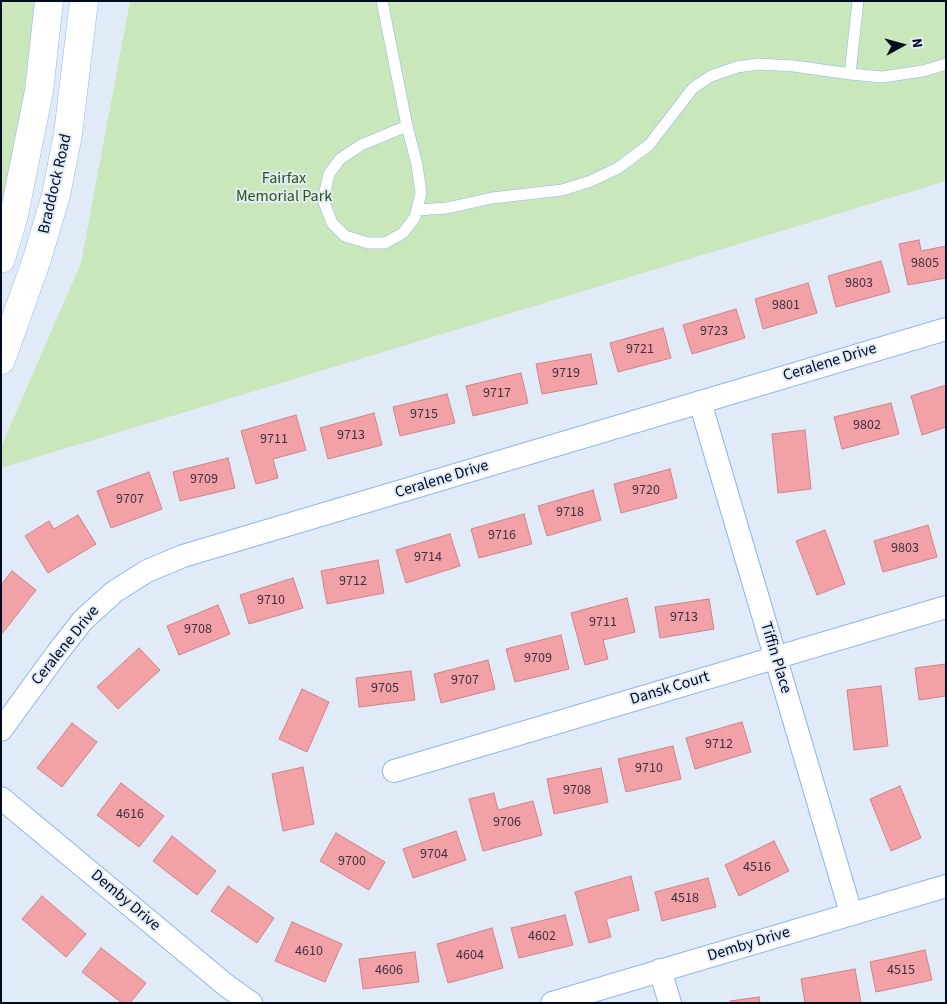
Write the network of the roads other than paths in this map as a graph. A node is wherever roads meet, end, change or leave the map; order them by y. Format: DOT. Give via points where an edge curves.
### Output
graph roads {
  1 [pos="49,1"];
  2 [pos="84,1"];
  3 [pos="95,1"];
  4 [pos="382,1"];
  5 [pos="858,1"];
  6 [pos="946,64"];
  7 [pos="76,72"];
  8 [pos="850,74"];
  9 [pos="407,126"];
  10 [pos="417,210"];
  11 [pos="1,259"];
  12 [pos="946,329"];
  13 [pos="1,360"];
  14 [pos="700,402"];
  15 [pos="946,607"];
  16 [pos="775,658"];
  17 [pos="1,730"];
  18 [pos="394,771"];
  19 [pos="1,798"];
  20 [pos="946,886"];
  21 [pos="851,914"];
  22 [pos="660,970"];
  23 [pos="251,1003"];
  24 [pos="552,1003"];
  25 [pos="670,1003"];
  1 -- 11 [label="main road" via="39,91 14,215"];
  2 -- 7 [label="main road, Braddock Road"];
  3 -- 7 [label="main road"];
  4 -- 9 [label="lane"];
  5 -- 8 [label="lane"];
  6 -- 8 [label="lane" via="882,77"];
  7 -- 13 [label="main road, Braddock Road" via="56,195"];
  8 -- 10 [label="lane" via="794,66 758,64 737,67 711,76 693,88 649,145 618,168 562,190"];
  9 -- 10 [label="lane" via="421,193"];
  9 -- 10 [label="lane" via="361,145 340,159 329,174 323,200 332,223 345,236 368,243 386,243 402,232 415,218"];
  12 -- 14 [label="street, Ceralene Drive"];
  14 -- 16 [label="street, Tiffin Place"];
  14 -- 17 [label="street, Ceralene Drive" via="183,556 147,571 114,592 83,620"];
  15 -- 16 [label="street, Dansk Court"];
  16 -- 18 [label="street, Dansk Court"];
  16 -- 21 [label="street, Tiffin Place"];
  19 -- 23 [label="street, Demby Drive" via="226,986"];
  20 -- 21 [label="street, Demby Drive"];
  21 -- 22 [label="street, Demby Drive"];
  22 -- 24 [label="street, Demby Drive"];
  22 -- 25 [label="street"];
}
